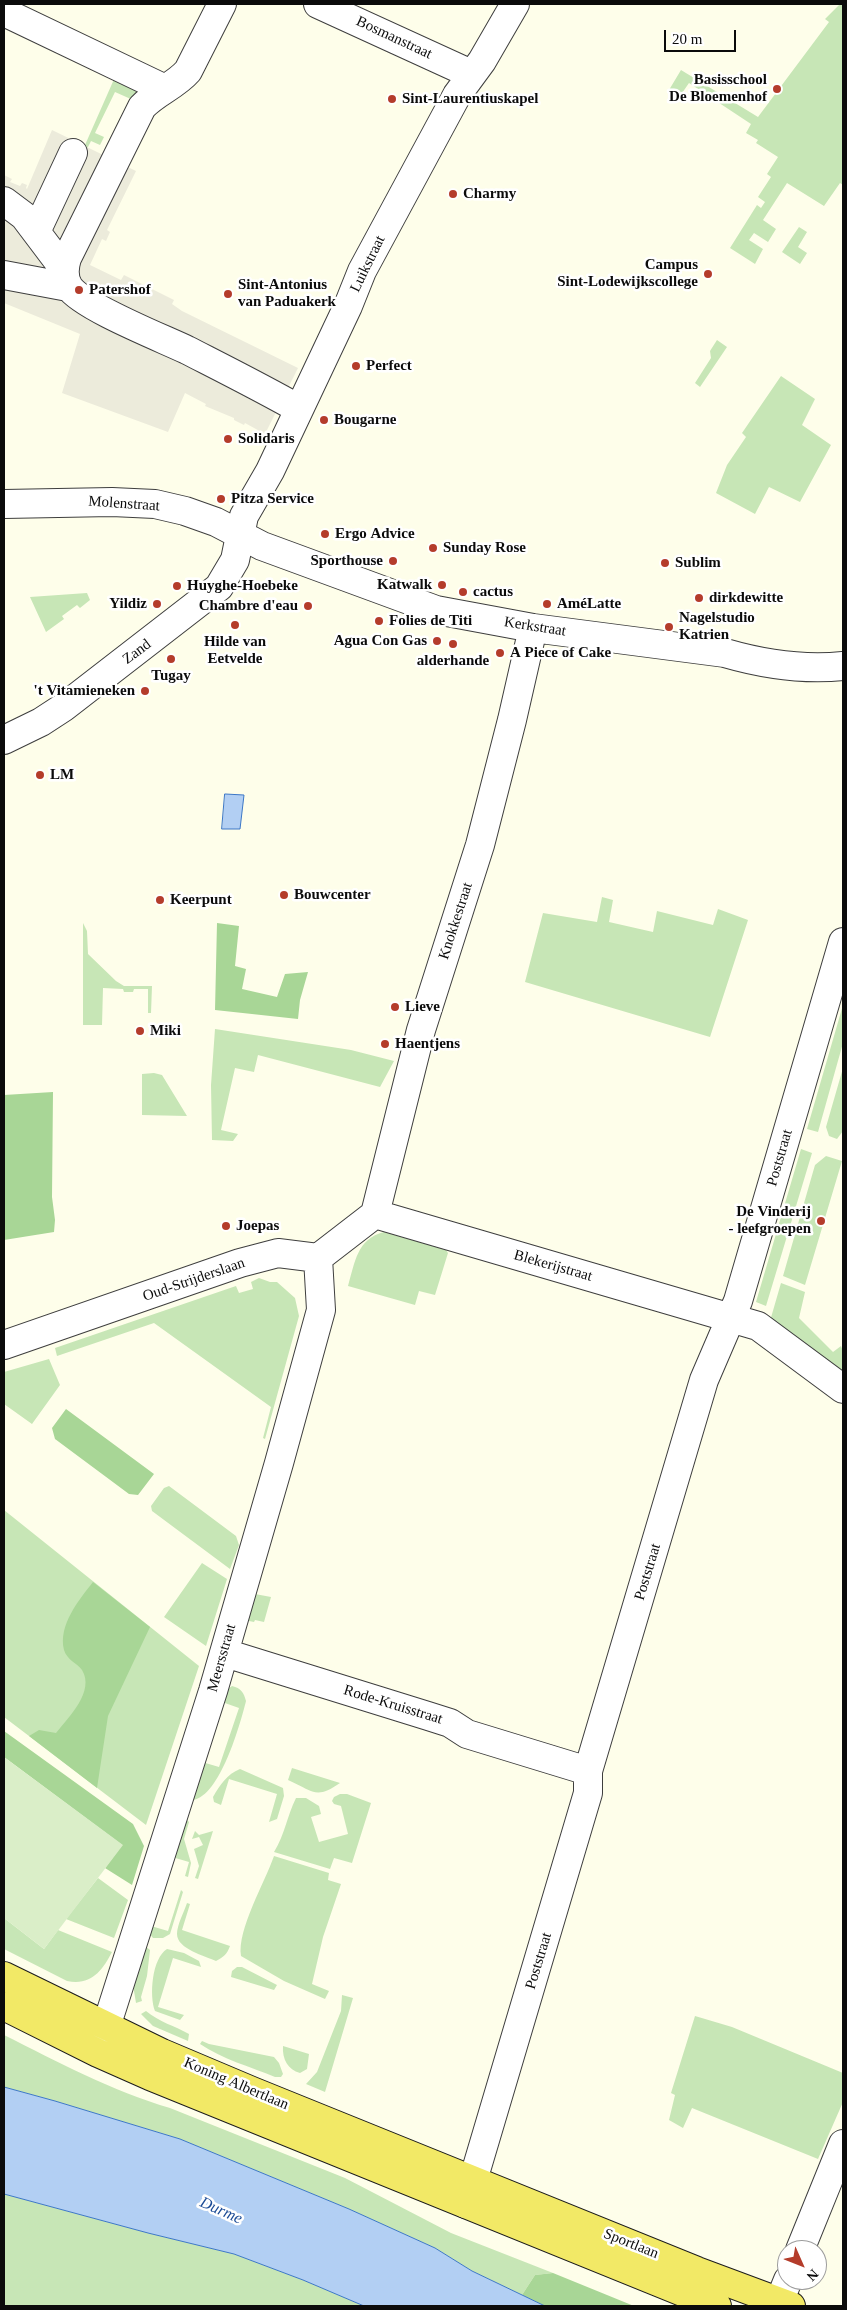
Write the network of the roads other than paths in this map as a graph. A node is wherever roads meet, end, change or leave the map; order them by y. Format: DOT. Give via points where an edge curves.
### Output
graph roads {
  1 [pos="222,4"];
  2 [pos="318,4"];
  3 [pos="516,4"];
  4 [pos="4,12"];
  5 [pos="471,74"];
  6 [pos="163,88"];
  7 [pos="73,153"];
  8 [pos="4,201"];
  9 [pos="36,232"];
  10 [pos="4,274"];
  11 [pos="66,278"];
  12 [pos="299,409"];
  13 [pos="4,504"];
  14 [pos="240,535"];
  15 [pos="532,628"];
  16 [pos="843,666"];
  17 [pos="4,740"];
  18 [pos="843,942"];
  19 [pos="375,1214"];
  20 [pos="318,1258"];
  21 [pos="730,1317"];
  22 [pos="4,1346"];
  23 [pos="843,1389"];
  24 [pos="225,1653"];
  25 [pos="588,1771"];
  26 [pos="4,1976"];
  27 [pos="4,2006"];
  28 [pos="106,2027"];
  29 [pos="98,2053"];
  30 [pos="843,2144"];
  31 [pos="469,2193"];
  32 [pos="804,2240"];
  33 [pos="786,2296"];
  34 [pos="718,2306"];
  1 -- 6 [label="street" via="188,71"];
  2 -- 5 [label="street, Bosmanstraat"];
  3 -- 5 [label="street, Luikstraat"];
  4 -- 6 [label="street"];
  5 -- 12 [label="street, Luikstraat" via="362,271"];
  6 -- 11 [label="street" via="135,118 67,258"];
  7 -- 9 [label="street"];
  8 -- 9 [label="street" via="24,216"];
  9 -- 11 [label="street"];
  10 -- 11 [label="street"];
  11 -- 12 [label="street" via="78,296 106,312"];
  12 -- 14 [label="street, Luikstraat" via="270,471 244,516"];
  13 -- 14 [label="street, Molenstraat" via="155,504 216,522"];
  14 -- 15 [label="street, Kerkstraat" via="436,610"];
  14 -- 17 [label="street, Zand" via="235,560 212,594 64,708"];
  15 -- 16 [label="street, Kerkstraat" via="725,653 756,662 826,668"];
  15 -- 19 [label="street, Knokkestraat" via="480,845 421,1030"];
  18 -- 21 [label="street, Poststraat" via="738,1301"];
  19 -- 20 [label="street"];
  19 -- 21 [label="street, Blekerijstraat"];
  20 -- 22 [label="street, Oud-Strijderslaan" via="278,1253"];
  20 -- 24 [label="street, Meersstraat" via="320,1310"];
  21 -- 23 [label="street, Blekerijstraat" via="758,1326"];
  21 -- 25 [label="street, Poststraat" via="704,1380"];
  24 -- 25 [label="street, Rode-Kruisstraat" via="436,1718 467,1734"];
  24 -- 28 [label="street, Meersstraat"];
  25 -- 31 [label="street, Poststraat" via="588,1793"];
  26 -- 28 [label="main road, Koning Albertlaan"];
  27 -- 29 [label="main road, Koning Albertlaan"];
  28 -- 29 [label="street, Meersstraat"];
  28 -- 31 [label="main road, Koning Albertlaan" via="252,2091"];
  29 -- 31 [label="main road, Koning Albertlaan" via="203,2099"];
  30 -- 32 [label="street"];
  31 -- 33 [label="main road, Sportlaan" via="697,2271"];
  31 -- 34 [label="main road, Sportlaan"];
}
